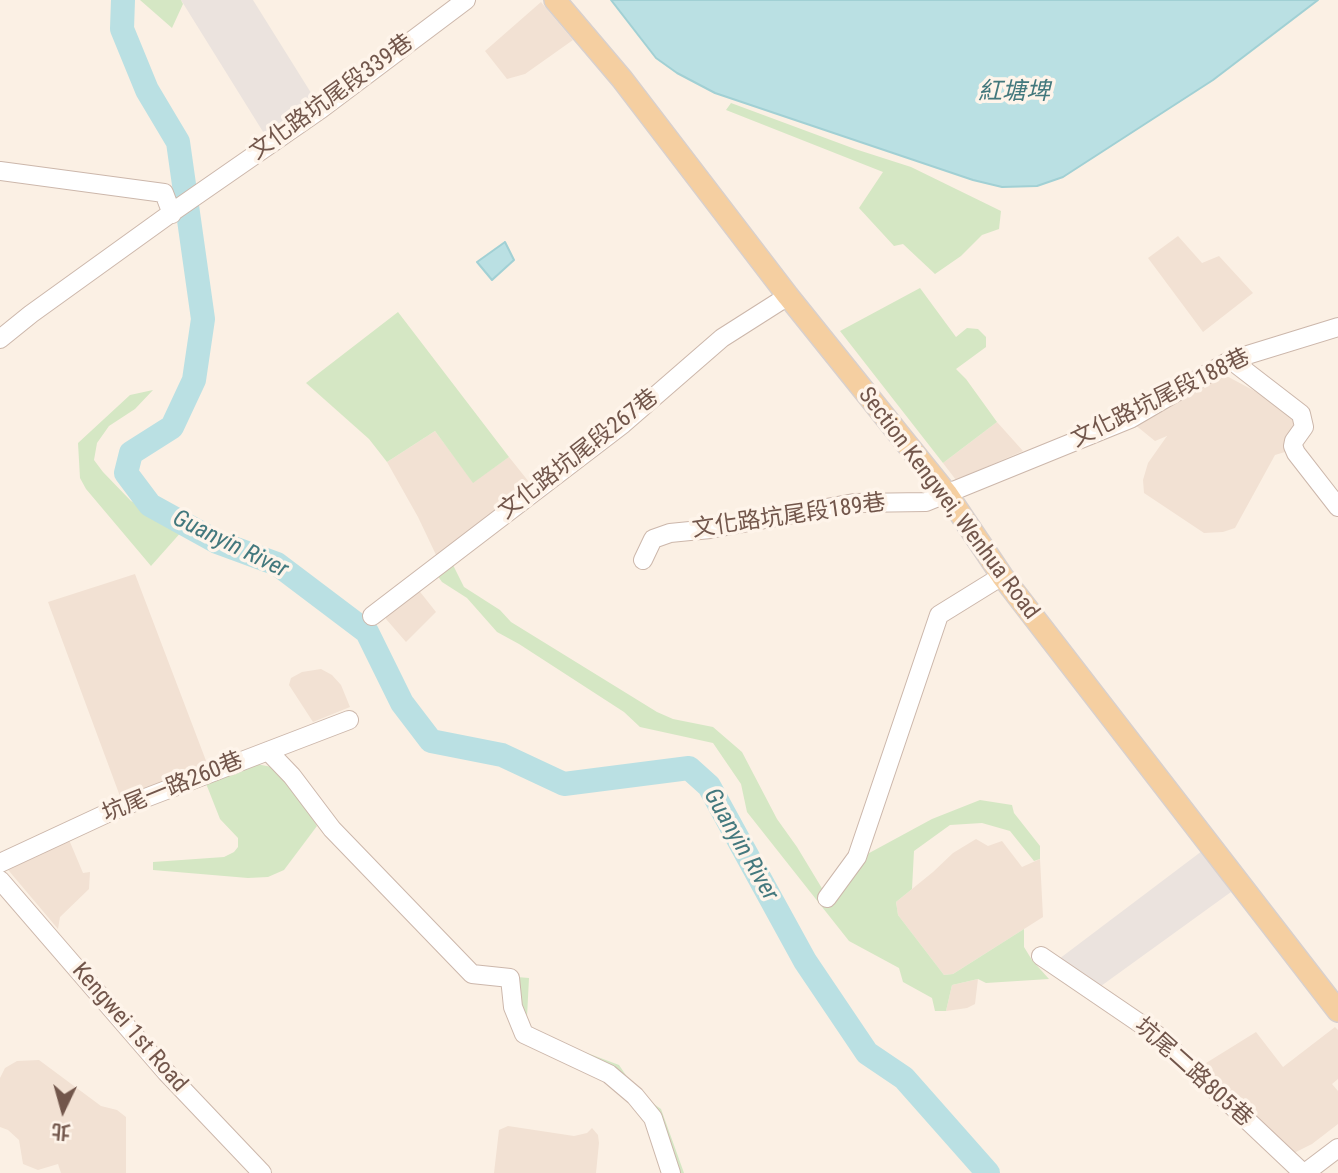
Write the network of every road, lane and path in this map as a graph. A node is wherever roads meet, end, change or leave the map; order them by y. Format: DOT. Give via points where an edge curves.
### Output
graph roads {
  1 [pos="466,0"];
  2 [pos="555,0"];
  3 [pos="0,171"];
  4 [pos="173,212"];
  5 [pos="788,296"];
  6 [pos="1338,327"];
  7 [pos="0,339"];
  8 [pos="1231,360"];
  9 [pos="947,494"];
  10 [pos="1338,507"];
  11 [pos="643,560"];
  12 [pos="1002,576"];
  13 [pos="372,616"];
  14 [pos="349,720"];
  15 [pos="268,751"];
  16 [pos="0,863"];
  17 [pos="0,880"];
  18 [pos="827,898"];
  19 [pos="1041,956"];
  20 [pos="1338,1011"];
  21 [pos="1338,1148"];
  22 [pos="261,1173"];
  23 [pos="671,1173"];
  24 [pos="1304,1173"];
  1 -- 4 [label="street, 文化路坑尾段339巷"];
  2 -- 5 [label="main road, Section Kengwei, Wenhua Road" via="622,79"];
  3 -- 4 [label="street" via="164,193"];
  4 -- 7 [label="street, 文化路坑尾段339巷"];
  5 -- 9 [label="main road, Section Kengwei, Wenhua Road"];
  5 -- 13 [label="street, 文化路坑尾段267巷" via="722,338 622,424"];
  6 -- 8 [label="street, 文化路坑尾段188巷"];
  8 -- 9 [label="street, 文化路坑尾段188巷" via="1130,419"];
  8 -- 10 [label="street" via="1301,414 1304,427 1293,446"];
  9 -- 11 [label="street, 文化路坑尾段189巷" via="926,502 855,503 670,533 653,539"];
  9 -- 12 [label="main road, Section Kengwei, Wenhua Road"];
  12 -- 18 [label="street" via="939,615 857,857"];
  12 -- 20 [label="main road, Section Kengwei, Wenhua Road"];
  14 -- 15 [label="street, 坑尾一路260巷"];
  15 -- 16 [label="street, 坑尾一路260巷" via="114,810"];
  15 -- 23 [label="street" via="332,829 472,974 510,978 513,1007 524,1034 609,1074 635,1096 653,1118"];
  17 -- 22 [label="street, Kengwei 1st Road" via="166,1072"];
  19 -- 24 [label="street, 坑尾二路805巷" via="1157,1035"];
  21 -- 24 [label="street"];
}
